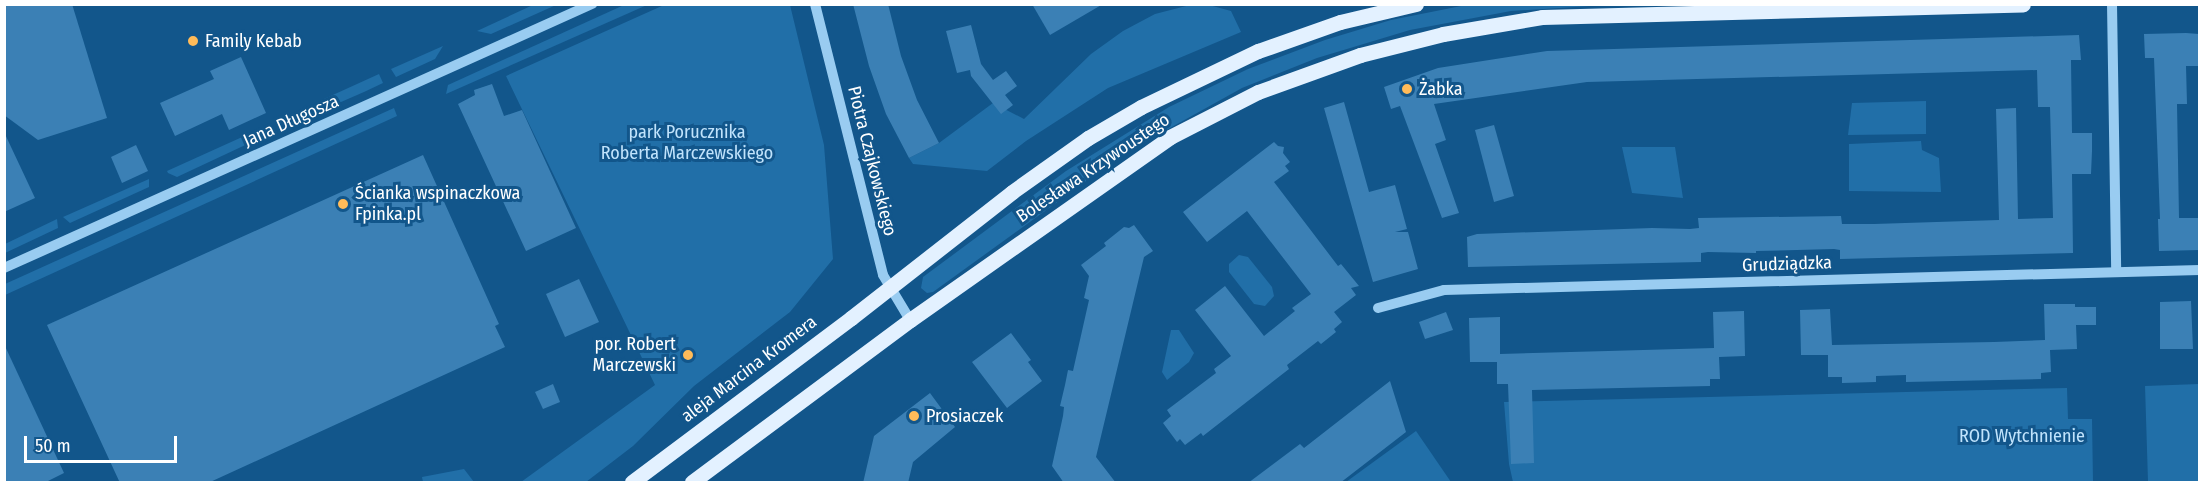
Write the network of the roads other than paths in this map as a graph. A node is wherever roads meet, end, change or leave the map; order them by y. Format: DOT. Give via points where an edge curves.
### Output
graph roads {
  1 [pos="592,4"];
  2 [pos="815,4"];
  3 [pos="1416,4"];
  4 [pos="2023,4"];
  5 [pos="2112,4"];
  6 [pos="4,268"];
  7 [pos="2199,270"];
  8 [pos="2116,272"];
  9 [pos="889,287"];
  10 [pos="1378,308"];
  11 [pos="910,320"];
  12 [pos="632,483"];
  13 [pos="692,483"];
  1 -- 6 [label="street, Jana Długosza"];
  2 -- 9 [label="street, Piotra Czajkowskiego"];
  3 -- 9 [label="main road, Bolesława Krzywoustego" via="1340,22 1258,51 1141,107 1088,138 1012,192"];
  4 -- 11 [label="main road, Bolesława Krzywoustego" via="1542,16 1443,34 1360,55 1258,92 1170,137"];
  5 -- 8 [label="street"];
  7 -- 8 [label="street, Grudziądzka"];
  8 -- 10 [label="street, Grudziądzka" via="1444,290"];
  9 -- 11 [label="street, Piotra Czajkowskiego"];
  9 -- 12 [label="main road, aleja Marcina Kromera"];
  11 -- 13 [label="main road"];
}
